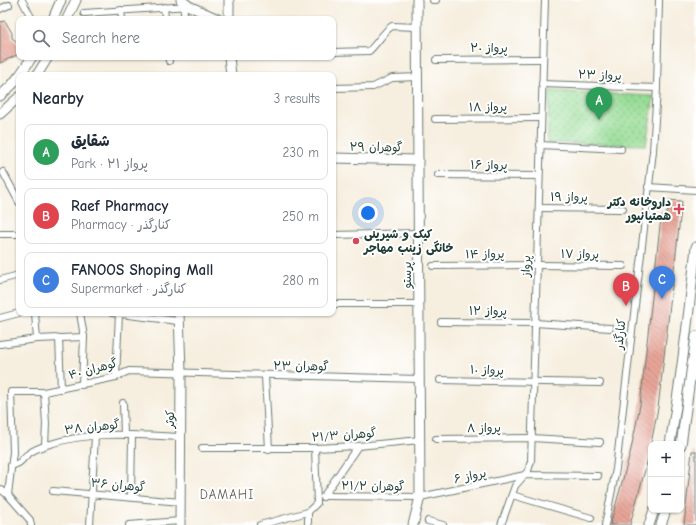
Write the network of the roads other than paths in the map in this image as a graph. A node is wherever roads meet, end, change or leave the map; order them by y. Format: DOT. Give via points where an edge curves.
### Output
graph roads {
  1 [pos="22,0"];
  2 [pos="61,0"];
  3 [pos="76,0"];
  4 [pos="229,0"];
  5 [pos="416,0"];
  6 [pos="433,0"];
  7 [pos="436,0"];
  8 [pos="545,0"];
  9 [pos="659,0"];
  10 [pos="184,4"];
  11 [pos="9,5"];
  12 [pos="164,7"];
  13 [pos="0,9"];
  14 [pos="121,10"];
  15 [pos="84,13"];
  16 [pos="30,16"];
  17 [pos="53,16"];
  18 [pos="68,16"];
  19 [pos="122,16"];
  20 [pos="165,16"];
  21 [pos="185,16"];
  22 [pos="211,16"];
  23 [pos="229,16"];
  24 [pos="417,27"];
  25 [pos="336,52"];
  26 [pos="543,59"];
  27 [pos="30,60"];
  28 [pos="46,60"];
  29 [pos="229,60"];
  30 [pos="436,60"];
  31 [pos="23,72"];
  32 [pos="39,72"];
  33 [pos="231,72"];
  34 [pos="418,77"];
  35 [pos="16,80"];
  36 [pos="542,84"];
  37 [pos="336,88"];
  38 [pos="657,88"];
  39 [pos="0,96"];
  40 [pos="16,100"];
  41 [pos="0,114"];
  42 [pos="541,118"];
  43 [pos="435,119"];
  44 [pos="540,146"];
  45 [pos="621,149"];
  46 [pos="336,158"];
  47 [pos="418,160"];
  48 [pos="3,172"];
  49 [pos="438,176"];
  50 [pos="540,176"];
  51 [pos="648,187"];
  52 [pos="696,190"];
  53 [pos="16,196"];
  54 [pos="539,208"];
  55 [pos="623,210"];
  56 [pos="0,234"];
  57 [pos="16,234"];
  58 [pos="419,234"];
  59 [pos="336,235"];
  60 [pos="696,247"];
  61 [pos="537,265"];
  62 [pos="433,266"];
  63 [pos="623,266"];
  64 [pos="16,276"];
  65 [pos="0,280"];
  66 [pos="336,304"];
  67 [pos="419,304"];
  68 [pos="693,308"];
  69 [pos="16,314"];
  70 [pos="35,316"];
  71 [pos="80,316"];
  72 [pos="119,316"];
  73 [pos="158,316"];
  74 [pos="178,317"];
  75 [pos="0,318"];
  76 [pos="692,318"];
  77 [pos="441,322"];
  78 [pos="535,323"];
  79 [pos="610,328"];
  80 [pos="696,336"];
  81 [pos="84,337"];
  82 [pos="59,338"];
  83 [pos="37,339"];
  84 [pos="0,344"];
  85 [pos="181,372"];
  86 [pos="265,376"];
  87 [pos="116,377"];
  88 [pos="419,379"];
  89 [pos="440,380"];
  90 [pos="534,382"];
  91 [pos="600,383"];
  92 [pos="82,385"];
  93 [pos="61,389"];
  94 [pos="44,392"];
  95 [pos="123,403"];
  96 [pos="124,435"];
  97 [pos="132,435"];
  98 [pos="95,436"];
  99 [pos="182,437"];
  100 [pos="532,438"];
  101 [pos="436,439"];
  102 [pos="420,440"];
  103 [pos="671,441"];
  104 [pos="682,441"];
  105 [pos="600,442"];
  106 [pos="45,445"];
  107 [pos="358,446"];
  108 [pos="202,448"];
  109 [pos="269,448"];
  110 [pos="315,448"];
  111 [pos="11,466"];
  112 [pos="525,475"];
  113 [pos="598,476"];
  114 [pos="0,490"];
  115 [pos="53,491"];
  116 [pos="91,494"];
  117 [pos="8,495"];
  118 [pos="512,495"];
  119 [pos="325,496"];
  120 [pos="131,497"];
  121 [pos="420,497"];
  122 [pos="180,502"];
  123 [pos="317,503"];
  124 [pos="308,512"];
  125 [pos="653,513"];
  126 [pos="665,513"];
  127 [pos="591,518"];
  128 [pos="428,521"];
  129 [pos="180,523"];
  130 [pos="31,525"];
  131 [pos="90,525"];
  132 [pos="129,525"];
  133 [pos="260,525"];
  134 [pos="308,525"];
  135 [pos="413,525"];
  136 [pos="443,525"];
  137 [pos="501,525"];
  138 [pos="605,525"];
  139 [pos="649,525"];
  140 [pos="661,525"];
  1 -- 16 [label="street"];
  2 -- 17 [label="street"];
  3 -- 18 [label="street"];
  4 -- 23 [label="street"];
  5 -- 24 [label="street, پرستو"];
  6 -- 7 [label="street"];
  8 -- 26 [label="street, پرواز"];
  9 -- 38 [label="street, کنارگذر"];
  10 -- 12 [label="street"];
  10 -- 21 [label="street"];
  10 -- 22 [label="street"];
  11 -- 13 [label="street"];
  12 -- 14 [label="street"];
  12 -- 20 [label="street"];
  14 -- 15 [label="street"];
  14 -- 19 [label="street"];
  24 -- 25 [label="street" via="392,26 369,51"];
  24 -- 34 [label="street, پرستو"];
  26 -- 30 [label="street, پرواز ۲۰"];
  26 -- 36 [label="street, پرواز"];
  27 -- 31 [label="street"];
  28 -- 32 [label="street"];
  29 -- 33 [label="street"];
  34 -- 37 [label="street" via="392,78 373,87"];
  34 -- 47 [label="street, پرستو"];
  35 -- 39 [label="street"];
  36 -- 38 [label="street, پرواز ۲۳"];
  36 -- 42 [label="street, پرواز"];
  38 -- 51 [label="street, کنارگذر"];
  40 -- 41 [label="street"];
  42 -- 43 [label="street, پرواز ۱۸"];
  42 -- 44 [label="street, پرواز"];
  44 -- 45 [label="street"];
  44 -- 50 [label="street, پرواز"];
  46 -- 47 [label="street, گوهران ۲۹"];
  47 -- 58 [label="street, پرستو"];
  48 -- 53 [label="street"];
  49 -- 50 [label="street, پرواز ۱۶"];
  50 -- 54 [label="street, پرواز"];
  51 -- 52 [label="street"];
  51 -- 138 [label="street, کنارگذر" via="616,469"];
  54 -- 55 [label="street, پرواز ۱۹"];
  54 -- 61 [label="street, پرواز"];
  56 -- 57 [label="street"];
  58 -- 59 [label="street"];
  58 -- 67 [label="street, پرستو"];
  60 -- 68 [label="street"];
  61 -- 62 [label="street, پرواز ۱۴"];
  61 -- 63 [label="street, پرواز ۱۷"];
  61 -- 78 [label="street, پرواز"];
  64 -- 65 [label="street"];
  66 -- 67 [label="street"];
  67 -- 88 [label="street, پرستو"];
  68 -- 76 [label="street"];
  69 -- 75 [label="street"];
  70 -- 83 [label="street"];
  71 -- 81 [label="street"];
  72 -- 87 [label="street"];
  73 -- 74 [label="street"];
  74 -- 85 [label="street, کوثر"];
  76 -- 103 [label="street"];
  77 -- 78 [label="street, پرواز ۱۲"];
  78 -- 79 [label="street, پرواز ۱۲"];
  78 -- 90 [label="street, پرواز"];
  80 -- 104 [label="street"];
  81 -- 82 [label="street"];
  81 -- 92 [label="street"];
  82 -- 83 [label="street"];
  82 -- 93 [label="street"];
  83 -- 84 [label="street"];
  85 -- 86 [label="street, گوهران ۲۳"];
  85 -- 87 [label="street, گوهران ۴۰" via="129,372"];
  85 -- 99 [label="street, کوثر"];
  86 -- 88 [label="street, گوهران ۲۳"];
  86 -- 109 [label="street"];
  87 -- 92 [label="street, گوهران ۴۰"];
  88 -- 102 [label="street, پرستو"];
  89 -- 90 [label="street, پرواز ۱۰"];
  90 -- 91 [label="street, پرواز ۱۰"];
  90 -- 100 [label="street, پرواز"];
  92 -- 93 [label="street, گوهران ۴۰"];
  93 -- 94 [label="street, گوهران ۴۰"];
  94 -- 106 [label="street"];
  94 -- 111 [label="street, گوهران ۴۰" via="11,392"];
  95 -- 96 [label="street"];
  96 -- 97 [label="street, گوهران ۳۸"];
  96 -- 98 [label="street, گوهران ۳۸"];
  97 -- 99 [label="street, گوهران ۳۸"];
  97 -- 120 [label="street"];
  98 -- 106 [label="street, گوهران ۳۸"];
  98 -- 116 [label="street"];
  99 -- 122 [label="street, کوثر"];
  100 -- 101 [label="street, پرواز ۸"];
  100 -- 105 [label="street, پرواز ۸"];
  100 -- 112 [label="street, پرواز" via="532,461"];
  102 -- 107 [label="street, گوهران ۲۱/۳"];
  102 -- 121 [label="street, پرستو"];
  106 -- 111 [label="street, گوهران ۳۸" via="28,454 20,463"];
  107 -- 110 [label="street, گوهران ۲۱/۳"];
  107 -- 119 [label="street"];
  108 -- 109 [label="street, گوهران ۲۱/۳"];
  109 -- 110 [label="street, گوهران ۲۱/۳"];
  110 -- 123 [label="street"];
  111 -- 117 [label="street"];
  112 -- 113 [label="street, پرواز ۶"];
  112 -- 118 [label="street, پرواز" via="515,486"];
  112 -- 121 [label="street, پرواز ۶"];
  114 -- 117 [label="street"];
  115 -- 116 [label="street, گوهران ۳۶"];
  116 -- 120 [label="street, گوهران ۳۶"];
  116 -- 131 [label="street"];
  117 -- 130 [label="street" via="30,520"];
  118 -- 127 [label="street"];
  118 -- 137 [label="street, پرواز"];
  119 -- 121 [label="street, گوهران ۲۱/۲"];
  119 -- 123 [label="street"];
  120 -- 122 [label="street, گوهران ۳۶"];
  121 -- 135 [label="street, پرستو"];
  122 -- 129 [label="street, کوثر"];
  123 -- 124 [label="street"];
  124 -- 133 [label="street"];
  124 -- 134 [label="street"];
  125 -- 139 [label="street"];
  126 -- 140 [label="street"];
  128 -- 136 [label="street"];
  129 -- 132 [label="street"];
}
